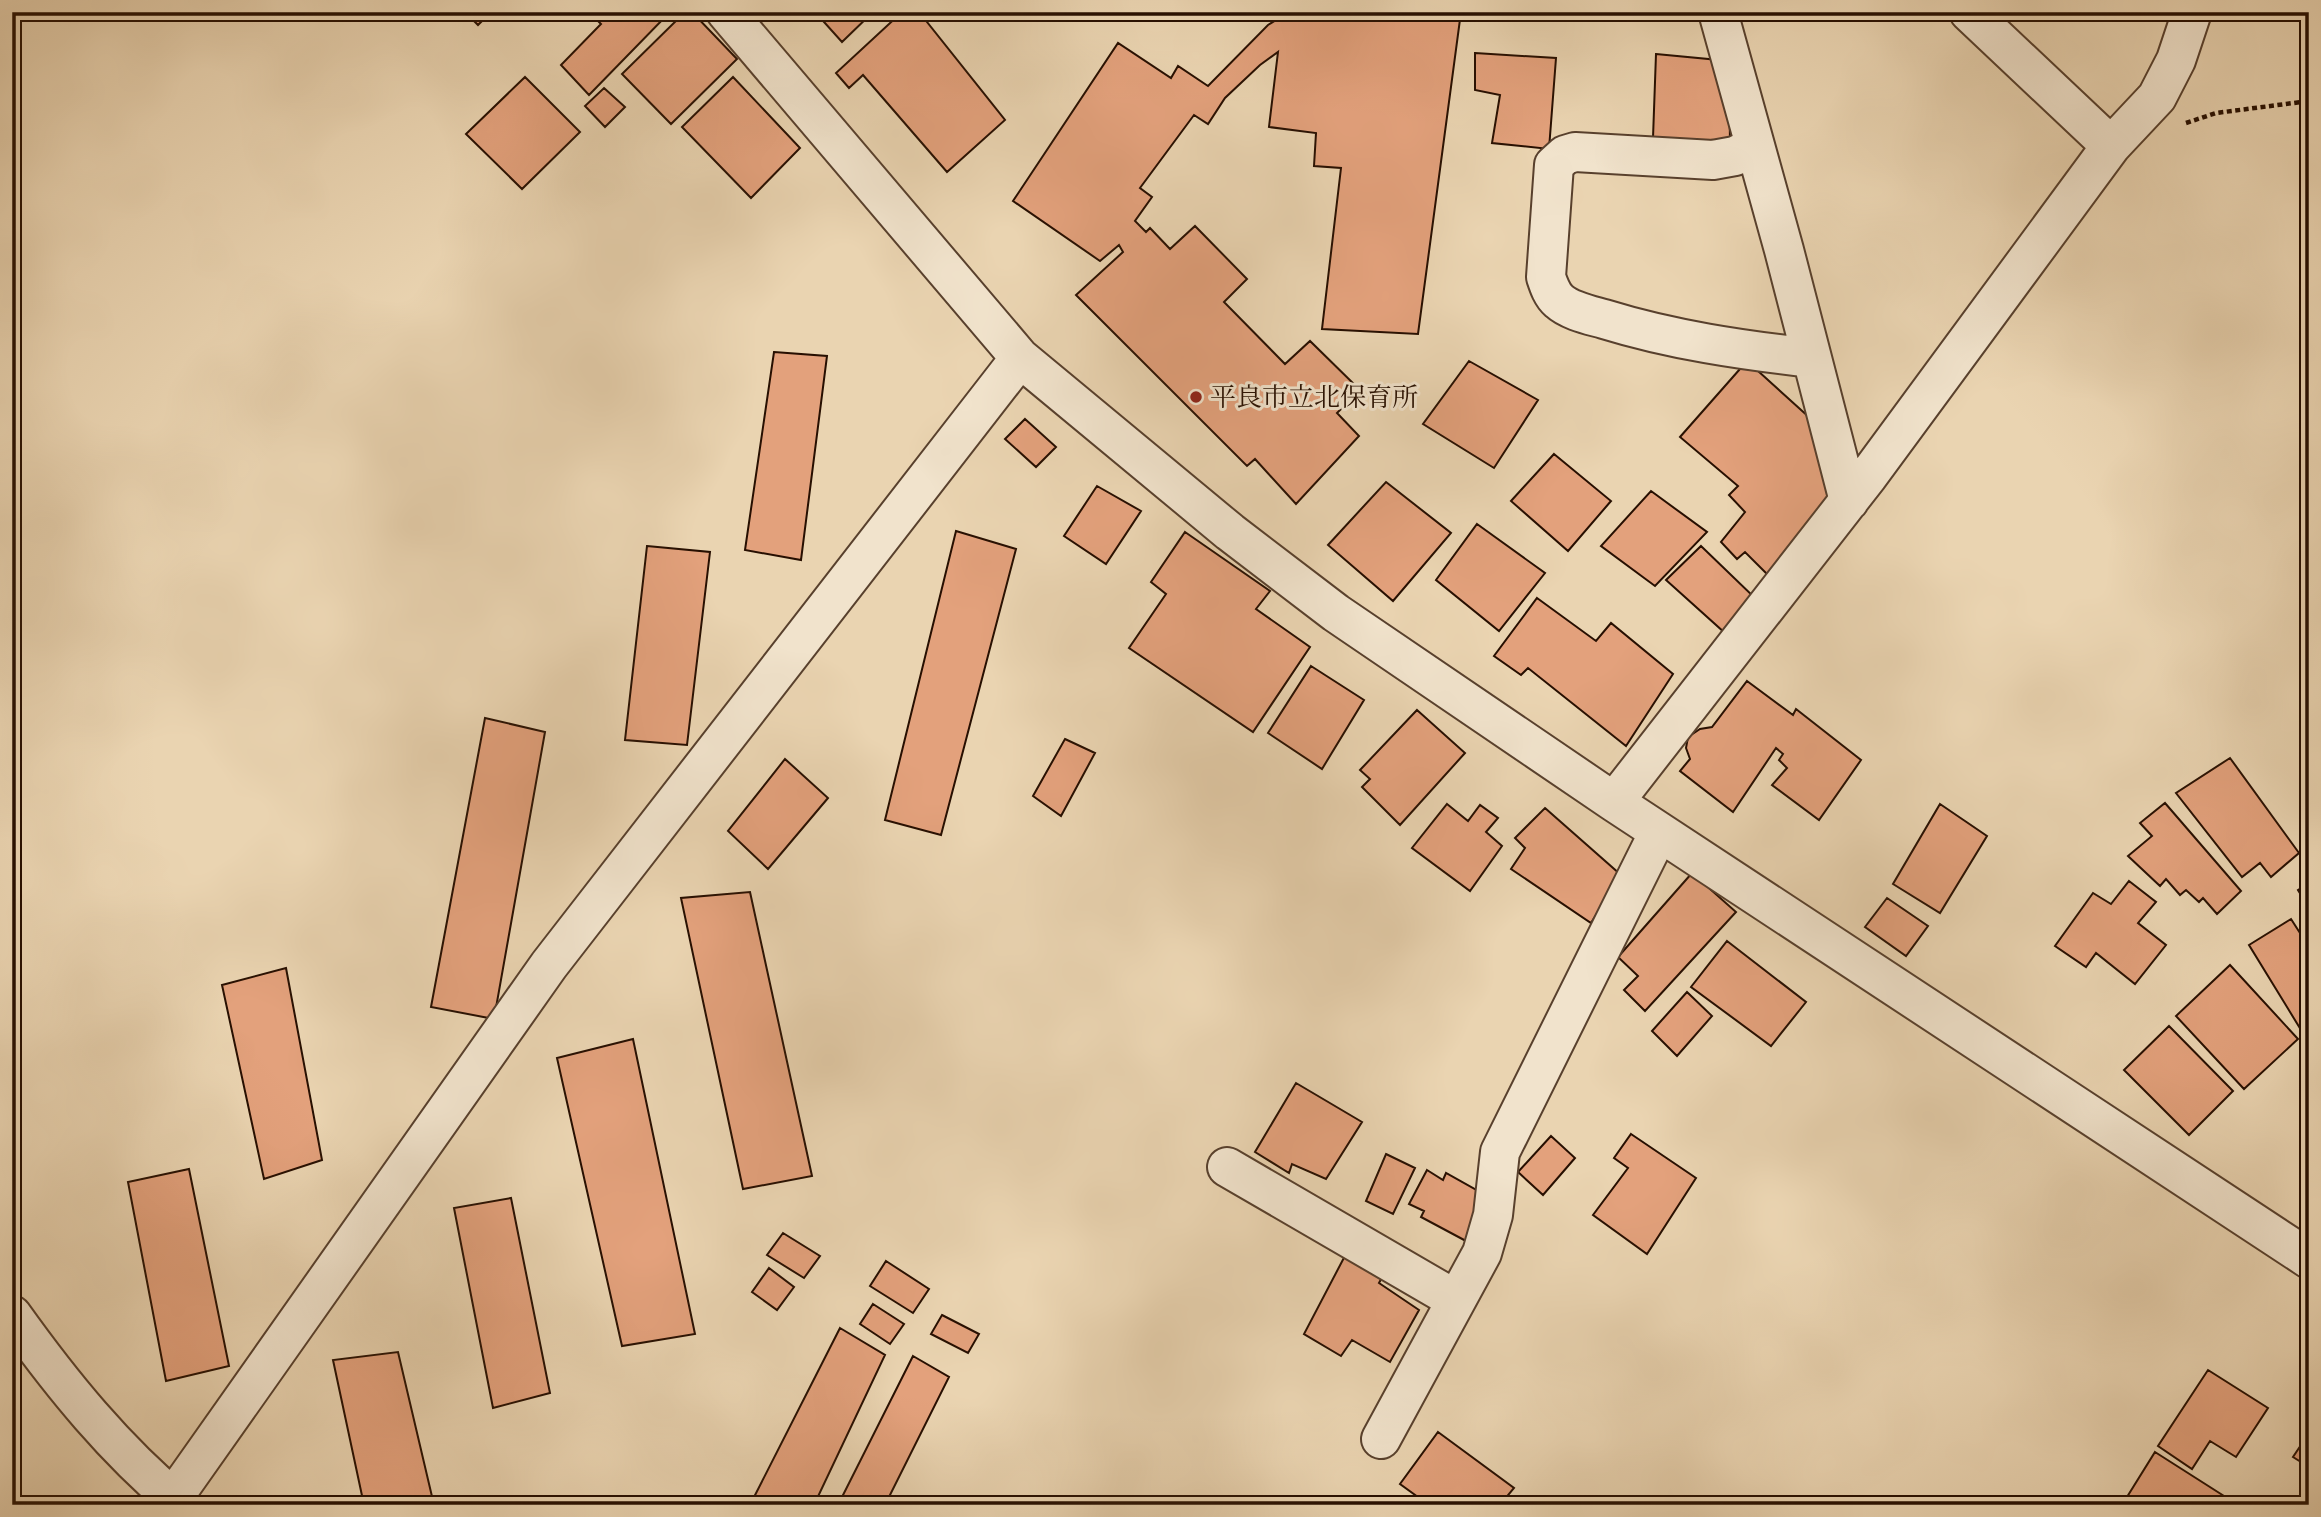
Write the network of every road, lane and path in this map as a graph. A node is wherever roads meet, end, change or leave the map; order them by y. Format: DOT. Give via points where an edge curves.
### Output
graph roads {
  1 [pos="726,12"];
  2 [pos="1718,12"];
  3 [pos="1969,12"];
  4 [pos="2192,12"];
  5 [pos="2309,101"];
  6 [pos="2177,126"];
  7 [pos="1755,146"];
  8 [pos="2111,146"];
  9 [pos="1020,358"];
  10 [pos="1812,358"];
  11 [pos="1849,501"];
  12 [pos="1614,803"];
  13 [pos="1659,832"];
  14 [pos="1227,1167"];
  15 [pos="2309,1259"];
  16 [pos="1456,1300"];
  17 [pos="12,1315"];
  18 [pos="1381,1438"];
  19 [pos="177,1501"];
  1 -- 9 [label="street"];
  2 -- 7 [label="street"];
  3 -- 8 [label="street"];
  4 -- 8 [label="street" via="2157,97"];
  5 -- 6 [label="path" via="2216,113"];
  7 -- 10 [label="street"];
  7 -- 10 [label="street" via="1713,160 1565,155 1554,164 1546,277 1560,302 1647,332"];
  8 -- 11 [label="street"];
  9 -- 12 [label="street" via="1230,532 1336,613"];
  9 -- 19 [label="street" via="549,965"];
  10 -- 11 [label="street"];
  11 -- 12 [label="street"];
  12 -- 13 [label="street"];
  13 -- 15 [label="street"];
  13 -- 16 [label="street" via="1500,1152 1493,1215 1482,1253"];
  14 -- 16 [label="street"];
  16 -- 18 [label="street"];
  17 -- 19 [label="street" via="61,1384 118,1447"];
}
